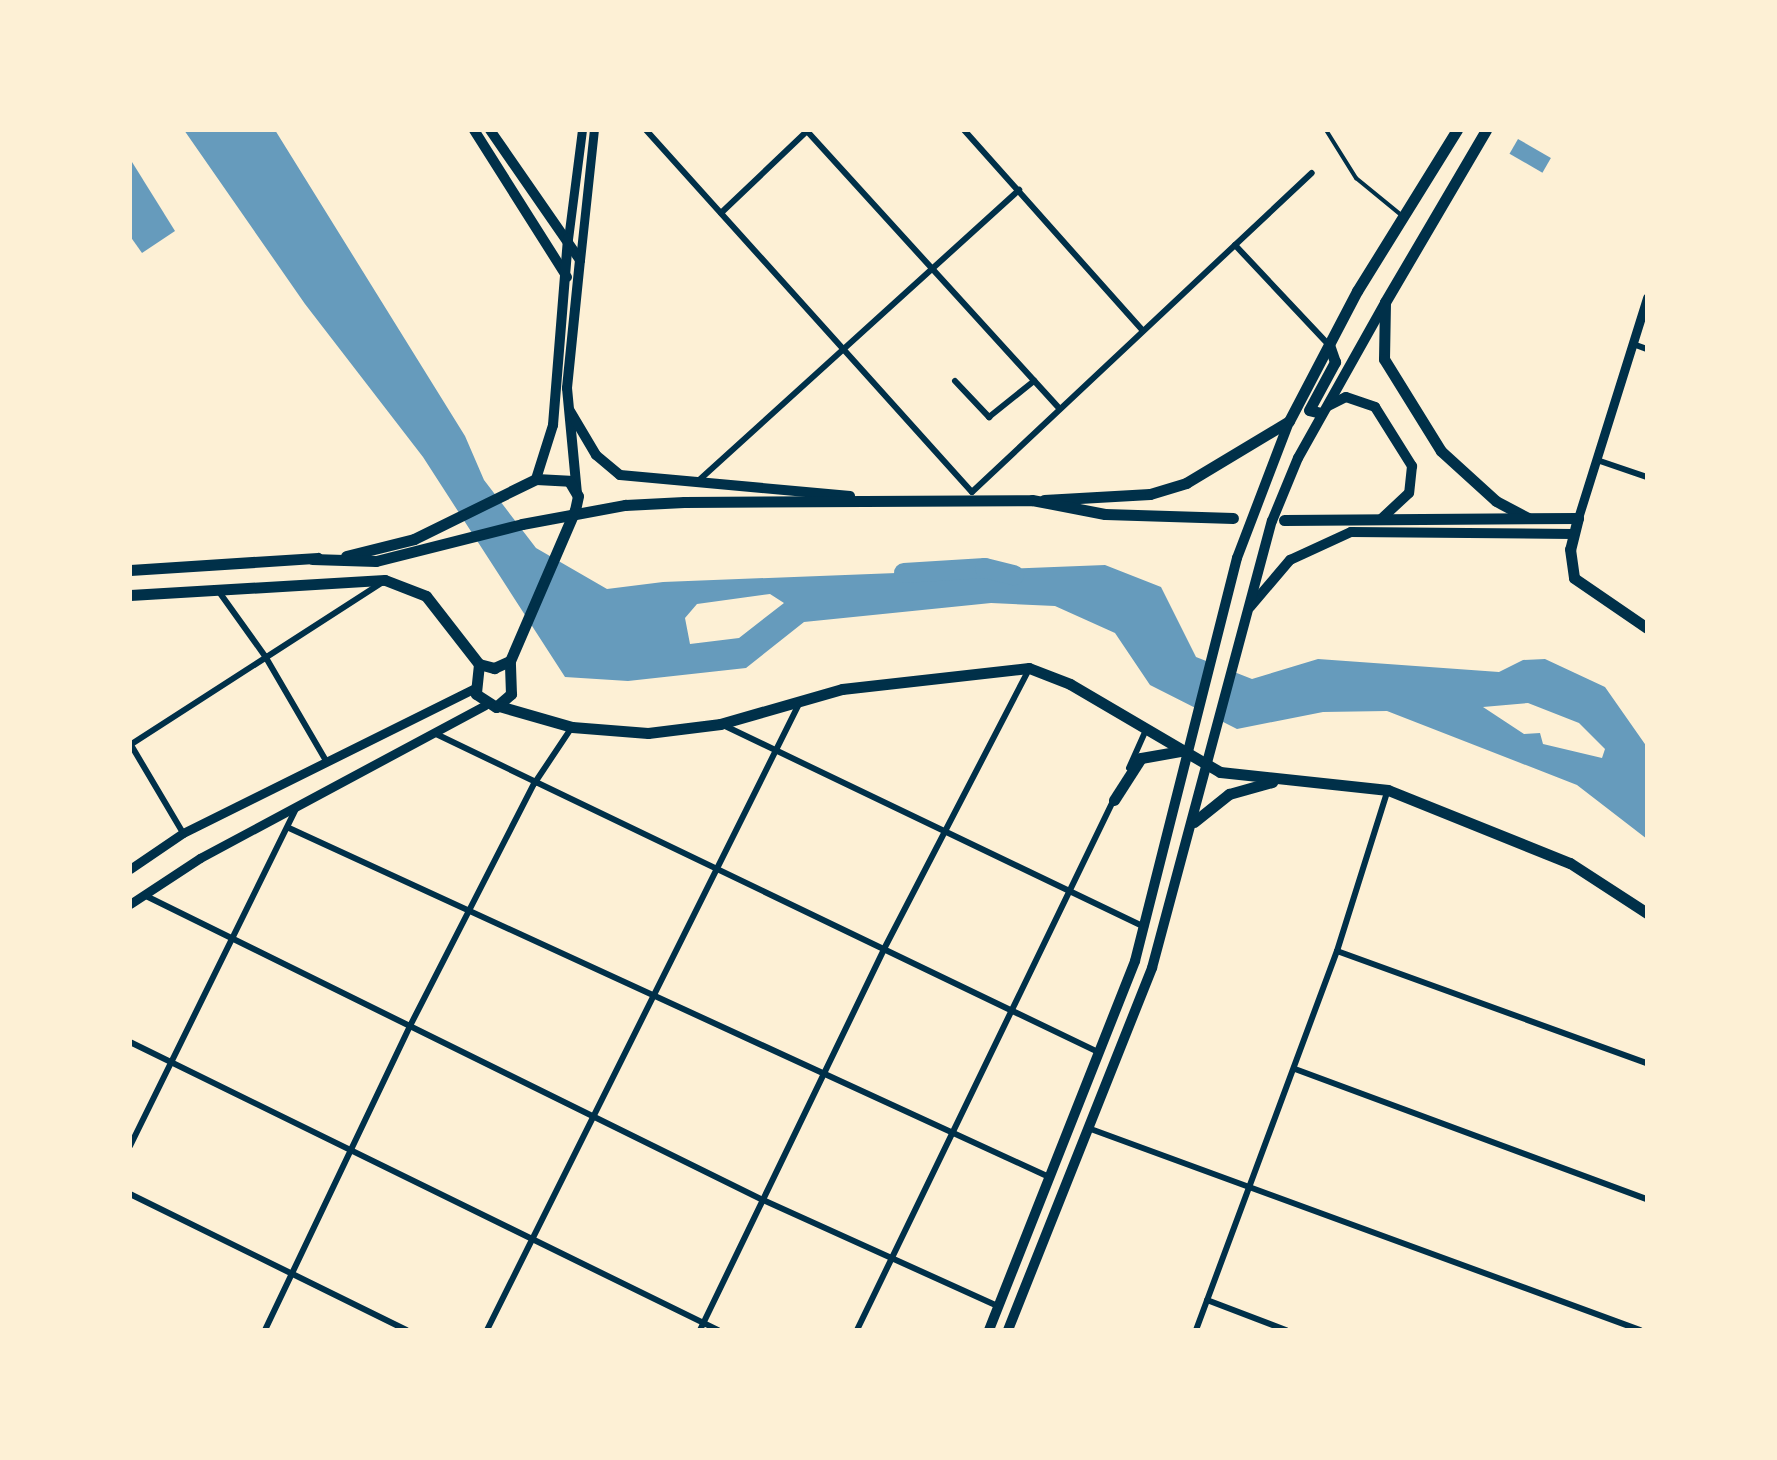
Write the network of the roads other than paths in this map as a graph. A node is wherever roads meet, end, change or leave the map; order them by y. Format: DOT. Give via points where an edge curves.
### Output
graph roads {
  1 [pos="474,130"];
  2 [pos="490,130"];
  3 [pos="582,130"];
  4 [pos="594,130"];
  5 [pos="646,130"];
  6 [pos="807,130"];
  7 [pos="964,130"];
  8 [pos="1326,130"];
  9 [pos="1457,130"];
  10 [pos="1486,130"];
  11 [pos="1312,173"];
  12 [pos="1018,190"];
  13 [pos="720,213"];
  14 [pos="1404,216"];
  15 [pos="568,239"];
  16 [pos="1235,245"];
  17 [pos="580,260"];
  18 [pos="934,270"];
  19 [pos="567,278"];
  20 [pos="1647,298"];
  21 [pos="1385,302"];
  22 [pos="1644,314"];
  23 [pos="1142,330"];
  24 [pos="1632,344"];
  25 [pos="1329,345"];
  26 [pos="1647,348"];
  27 [pos="846,352"];
  28 [pos="955,380"];
  29 [pos="1034,381"];
  30 [pos="568,407"];
  31 [pos="1058,407"];
  32 [pos="1322,411"];
  33 [pos="1289,421"];
  34 [pos="1598,460"];
  35 [pos="1647,477"];
  36 [pos="536,479"];
  37 [pos="692,486"];
  38 [pos="578,496"];
  39 [pos="973,496"];
  40 [pos="1032,500"];
  41 [pos="920,501"];
  42 [pos="1233,518"];
  43 [pos="1528,518"];
  44 [pos="1578,518"];
  45 [pos="1284,520"];
  46 [pos="1377,521"];
  47 [pos="1573,534"];
  48 [pos="312,558"];
  49 [pos="130,570"];
  50 [pos="386,580"];
  51 [pos="216,589"];
  52 [pos="130,595"];
  53 [pos="1243,616"];
  54 [pos="1642,617"];
  55 [pos="1647,628"];
  56 [pos="265,656"];
  57 [pos="510,661"];
  58 [pos="479,664"];
  59 [pos="1029,668"];
  60 [pos="475,688"];
  61 [pos="801,700"];
  62 [pos="485,705"];
  63 [pos="500,706"];
  64 [pos="720,724"];
  65 [pos="572,727"];
  66 [pos="1145,732"];
  67 [pos="434,733"];
  68 [pos="130,744"];
  69 [pos="778,749"];
  70 [pos="1181,752"];
  71 [pos="329,759"];
  72 [pos="1298,780"];
  73 [pos="340,781"];
  74 [pos="534,784"];
  75 [pos="1388,790"];
  76 [pos="1114,800"];
  77 [pos="298,806"];
  78 [pos="1195,817"];
  79 [pos="288,828"];
  80 [pos="943,831"];
  81 [pos="182,833"];
  82 [pos="130,869"];
  83 [pos="716,869"];
  84 [pos="1068,891"];
  85 [pos="143,894"];
  86 [pos="130,904"];
  87 [pos="470,909"];
  88 [pos="1647,913"];
  89 [pos="1146,927"];
  90 [pos="233,940"];
  91 [pos="884,949"];
  92 [pos="1336,952"];
  93 [pos="1135,961"];
  94 [pos="1152,968"];
  95 [pos="654,994"];
  96 [pos="1011,1011"];
  97 [pos="411,1024"];
  98 [pos="130,1042"];
  99 [pos="1098,1052"];
  100 [pos="171,1062"];
  101 [pos="1647,1063"];
  102 [pos="1294,1069"];
  103 [pos="826,1074"];
  104 [pos="594,1116"];
  105 [pos="1087,1128"];
  106 [pos="953,1133"];
  107 [pos="130,1146"];
  108 [pos="350,1149"];
  109 [pos="1047,1176"];
  110 [pos="1248,1188"];
  111 [pos="130,1194"];
  112 [pos="1647,1199"];
  113 [pos="763,1200"];
  114 [pos="533,1239"];
  115 [pos="890,1260"];
  116 [pos="1014,1263"];
  117 [pos="1032,1268"];
  118 [pos="288,1273"];
  119 [pos="1206,1300"];
  120 [pos="999,1307"];
  121 [pos="702,1327"];
  122 [pos="265,1330"];
  123 [pos="406,1330"];
  124 [pos="487,1330"];
  125 [pos="718,1330"];
  126 [pos="856,1330"];
  127 [pos="989,1330"];
  128 [pos="1008,1330"];
  129 [pos="1196,1330"];
  130 [pos="1286,1330"];
  131 [pos="1640,1330"];
  1 -- 19 [label="main road"];
  2 -- 15 [label="main road" via="542,212"];
  3 -- 15 [label="street"];
  4 -- 17 [label="street"];
  5 -- 13 [label="street"];
  6 -- 13 [label="street"];
  6 -- 18 [label="street"];
  7 -- 12 [label="street"];
  8 -- 14 [label="lane" via="1356,178"];
  9 -- 14 [label="main road"];
  10 -- 21 [label="main road"];
  11 -- 16 [label="street"];
  12 -- 18 [label="street"];
  12 -- 23 [label="street"];
  13 -- 27 [label="street"];
  14 -- 25 [label="main road"];
  15 -- 17 [label="main road"];
  15 -- 19 [label="main road"];
  16 -- 23 [label="street"];
  16 -- 25 [label="street"];
  17 -- 30 [label="main road"];
  18 -- 27 [label="street"];
  18 -- 29 [label="street"];
  19 -- 36 [label="main road" via="554,425"];
  20 -- 22 [label="street"];
  21 -- 32 [label="main road"];
  21 -- 43 [label="main road" via="1384,359 1408,404 1460,471"];
  22 -- 24 [label="street"];
  23 -- 31 [label="street"];
  24 -- 26 [label="street"];
  24 -- 34 [label="street"];
  25 -- 32 [label="main road" via="1334,362 1309,410"];
  25 -- 33 [label="main road"];
  27 -- 37 [label="street"];
  27 -- 39 [label="street"];
  28 -- 29 [label="street" via="989,417"];
  29 -- 31 [label="street"];
  30 -- 37 [label="main road" via="596,455 620,475"];
  30 -- 38 [label="main road"];
  31 -- 39 [label="street"];
  32 -- 46 [label="main road" via="1346,397 1374,407 1412,466 1404,502"];
  32 -- 53 [label="main road" via="1272,521"];
  33 -- 40 [label="main road" via="1186,483 1150,494"];
  33 -- 89 [label="main road" via="1248,520"];
  34 -- 35 [label="street"];
  34 -- 44 [label="street"];
  36 -- 38 [label="main road" via="569,481"];
  36 -- 48 [label="main road" via="414,539 356,555"];
  37 -- 41 [label="main road"];
  38 -- 57 [label="main road"];
  39 -- 40 [label="main road"];
  39 -- 41 [label="main road"];
  40 -- 42 [label="main road" via="1090,512"];
  41 -- 48 [label="main road" via="684,502 522,524 376,562"];
  43 -- 44 [label="main road"];
  43 -- 46 [label="main road"];
  44 -- 47 [label="main road"];
  45 -- 46 [label="main road"];
  47 -- 53 [label="main road" via="1352,532 1290,560"];
  47 -- 54 [label="main road" via="1579,586"];
  48 -- 49 [label="main road"];
  50 -- 51 [label="main road"];
  50 -- 56 [label="street"];
  50 -- 58 [label="main road" via="426,596"];
  51 -- 52 [label="main road"];
  51 -- 56 [label="street"];
  53 -- 78 [label="main road"];
  54 -- 55 [label="main road"];
  56 -- 68 [label="street"];
  56 -- 71 [label="street"];
  57 -- 58 [label="main road" via="494,668"];
  57 -- 63 [label="main road" via="511,694"];
  58 -- 60 [label="main road"];
  59 -- 61 [label="main road" via="842,688"];
  59 -- 66 [label="main road" via="1070,684"];
  59 -- 80 [label="street"];
  60 -- 62 [label="main road"];
  60 -- 71 [label="street"];
  61 -- 64 [label="main road"];
  61 -- 69 [label="street"];
  62 -- 63 [label="main road"];
  62 -- 67 [label="street"];
  63 -- 65 [label="main road"];
  64 -- 65 [label="main road" via="648,734"];
  64 -- 69 [label="street"];
  65 -- 74 [label="street"];
  66 -- 70 [label="main road"];
  66 -- 76 [label="street"];
  67 -- 73 [label="street"];
  67 -- 74 [label="street"];
  68 -- 81 [label="street"];
  69 -- 80 [label="street"];
  69 -- 83 [label="street"];
  70 -- 72 [label="main road" via="1220,772"];
  70 -- 76 [label="main road" via="1142,758"];
  71 -- 73 [label="street"];
  71 -- 81 [label="street"];
  72 -- 75 [label="main road"];
  72 -- 78 [label="main road" via="1245,786"];
  73 -- 77 [label="street"];
  74 -- 83 [label="street"];
  74 -- 87 [label="street"];
  75 -- 88 [label="main road" via="1570,864"];
  75 -- 92 [label="street"];
  76 -- 84 [label="street"];
  77 -- 79 [label="street"];
  77 -- 85 [label="street"];
  78 -- 94 [label="main road"];
  79 -- 87 [label="street"];
  79 -- 90 [label="street"];
  80 -- 84 [label="street"];
  80 -- 91 [label="street"];
  81 -- 82 [label="street"];
  83 -- 91 [label="street"];
  83 -- 95 [label="street"];
  84 -- 89 [label="street"];
  84 -- 96 [label="street"];
  85 -- 86 [label="street"];
  85 -- 90 [label="street"];
  87 -- 95 [label="street"];
  87 -- 97 [label="street"];
  89 -- 93 [label="main road"];
  90 -- 97 [label="street"];
  90 -- 100 [label="street"];
  91 -- 96 [label="street"];
  91 -- 103 [label="street"];
  92 -- 101 [label="street"];
  92 -- 102 [label="street"];
  93 -- 94 [label="main road"];
  93 -- 99 [label="main road"];
  94 -- 105 [label="main road"];
  95 -- 103 [label="street"];
  95 -- 104 [label="street"];
  96 -- 99 [label="street"];
  96 -- 106 [label="street"];
  97 -- 104 [label="street"];
  97 -- 108 [label="street"];
  98 -- 100 [label="street"];
  99 -- 109 [label="main road"];
  100 -- 107 [label="street"];
  100 -- 108 [label="street"];
  102 -- 110 [label="street"];
  102 -- 112 [label="street"];
  103 -- 106 [label="street"];
  103 -- 113 [label="street"];
  104 -- 113 [label="street"];
  104 -- 114 [label="street"];
  105 -- 110 [label="street"];
  105 -- 117 [label="main road"];
  106 -- 109 [label="street"];
  106 -- 115 [label="street"];
  108 -- 114 [label="street"];
  108 -- 118 [label="street"];
  109 -- 116 [label="main road"];
  110 -- 119 [label="street"];
  110 -- 131 [label="street"];
  111 -- 118 [label="street"];
  113 -- 115 [label="street"];
  113 -- 121 [label="street"];
  114 -- 121 [label="street"];
  114 -- 124 [label="street"];
  115 -- 120 [label="street"];
  115 -- 126 [label="street"];
  116 -- 117 [label="main road"];
  116 -- 120 [label="main road"];
  117 -- 128 [label="main road"];
  118 -- 122 [label="street"];
  118 -- 123 [label="street"];
  119 -- 129 [label="street"];
  119 -- 130 [label="street"];
  120 -- 127 [label="main road"];
  121 -- 125 [label="street"];
}
